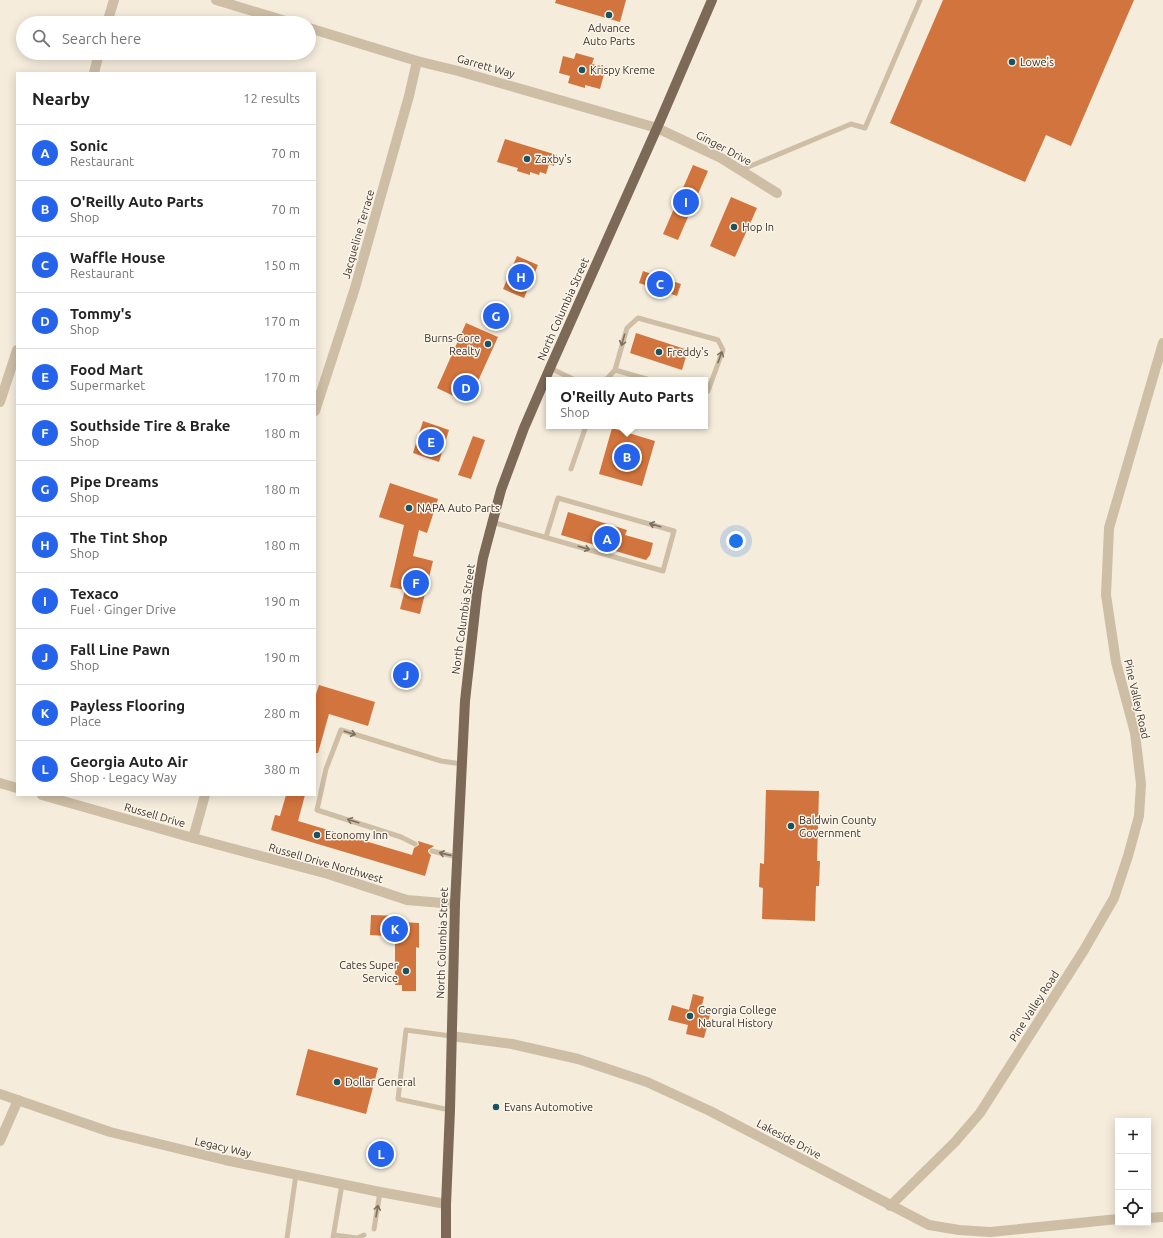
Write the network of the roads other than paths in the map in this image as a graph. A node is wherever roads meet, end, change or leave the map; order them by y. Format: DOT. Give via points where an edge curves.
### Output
graph roads {
  1 [pos="114,0"];
  2 [pos="216,0"];
  3 [pos="712,0"];
  4 [pos="920,0"];
  5 [pos="109,16"];
  6 [pos="269,16"];
  7 [pos="316,30"];
  8 [pos="97,60"];
  9 [pos="417,61"];
  10 [pos="94,72"];
  11 [pos="657,128"];
  12 [pos="741,170"];
  13 [pos="777,193"];
  14 [pos="1163,343"];
  15 [pos="16,353"];
  16 [pos="550,368"];
  17 [pos="615,370"];
  18 [pos="546,377"];
  19 [pos="569,377"];
  20 [pos="609,377"];
  21 [pos="640,377"];
  22 [pos="546,378"];
  23 [pos="708,391"];
  24 [pos="0,402"];
  25 [pos="316,408"];
  26 [pos="585,429"];
  27 [pos="571,469"];
  28 [pos="492,522"];
  29 [pos="546,537"];
  30 [pos="462,764"];
  31 [pos="0,783"];
  32 [pos="16,788"];
  33 [pos="45,796"];
  34 [pos="205,796"];
  35 [pos="192,838"];
  36 [pos="415,844"];
  37 [pos="432,851"];
  38 [pos="457,857"];
  39 [pos="455,904"];
  40 [pos="451,1036"];
  41 [pos="0,1094"];
  42 [pos="18,1100"];
  43 [pos="450,1110"];
  44 [pos="0,1141"];
  45 [pos="296,1174"];
  46 [pos="342,1183"];
  47 [pos="380,1192"];
  48 [pos="446,1204"];
  49 [pos="890,1206"];
  50 [pos="1163,1217"];
  51 [pos="1151,1218"];
  52 [pos="1115,1219"];
  53 [pos="374,1229"];
  54 [pos="364,1235"];
  55 [pos="334,1236"];
  56 [pos="287,1238"];
  57 [pos="446,1238"];
  1 -- 5 [label="street"];
  2 -- 6 [label="street"];
  3 -- 11 [label="main road, North Columbia Street"];
  4 -- 12 [label="lane" via="865,128 851,124"];
  7 -- 9 [label="street, Garrett Way"];
  8 -- 10 [label="street"];
  9 -- 11 [label="street, Garrett Way"];
  9 -- 25 [label="street, Jacqueline Terrace" via="356,288"];
  11 -- 12 [label="street, Ginger Drive" via="722,158"];
  11 -- 16 [label="main road, North Columbia Street"];
  12 -- 13 [label="street, Ginger Drive"];
  14 -- 49 [label="street, Pine Valley Road" via="1109,528 1106,595 1116,662 1135,732 1141,784 1139,816 1128,856 1114,898 1084,950 980,1113 955,1142"];
  15 -- 24 [label="street"];
  16 -- 18 [label="main road, North Columbia Street"];
  16 -- 19 [label="lane"];
  17 -- 20 [label="lane"];
  17 -- 21 [label="lane"];
  23 -- 17 [label="lane, one-way" via="723,350 718,340 638,318 627,328"];
  22 -- 28 [label="main road, North Columbia Street" via="512,459"];
  26 -- 27 [label="lane"];
  28 -- 29 [label="lane"];
  28 -- 30 [label="main road, North Columbia Street" via="477,594 465,700"];
  29 -- 29 [label="lane, one-way" via="663,571 674,531 558,498"];
  36 -- 30 [label="lane, one-way" via="401,837 317,810 326,769 341,730 441,761"];
  30 -- 38 [label="main road, North Columbia Street"];
  31 -- 32 [label="street"];
  33 -- 35 [label="street, Russell Drive"];
  34 -- 35 [label="street"];
  35 -- 39 [label="street, Russell Drive Northwest" via="328,874 407,900"];
  38 -- 37 [label="lane, one-way"];
  38 -- 39 [label="main road, North Columbia Street"];
  39 -- 40 [label="main road, North Columbia Street"];
  40 -- 43 [label="main road, North Columbia Street"];
  40 -- 43 [label="lane" via="406,1030 398,1099"];
  40 -- 49 [label="street, Lakeside Drive" via="512,1044 578,1059 647,1082 710,1111"];
  41 -- 42 [label="street, Legacy Way"];
  42 -- 44 [label="street"];
  42 -- 45 [label="street, Legacy Way" via="110,1132"];
  43 -- 48 [label="main road, North Columbia Street"];
  45 -- 46 [label="street, Legacy Way"];
  45 -- 56 [label="lane"];
  46 -- 47 [label="street, Legacy Way"];
  46 -- 55 [label="lane"];
  47 -- 48 [label="street, Legacy Way"];
  53 -- 47 [label="lane, one-way"];
  48 -- 57 [label="main road, North Columbia Street"];
  49 -- 52 [label="street, Lakeside Drive" via="930,1225 990,1232"];
  50 -- 51 [label="street"];
  54 -- 55 [label="lane" via="358,1238"];
}
